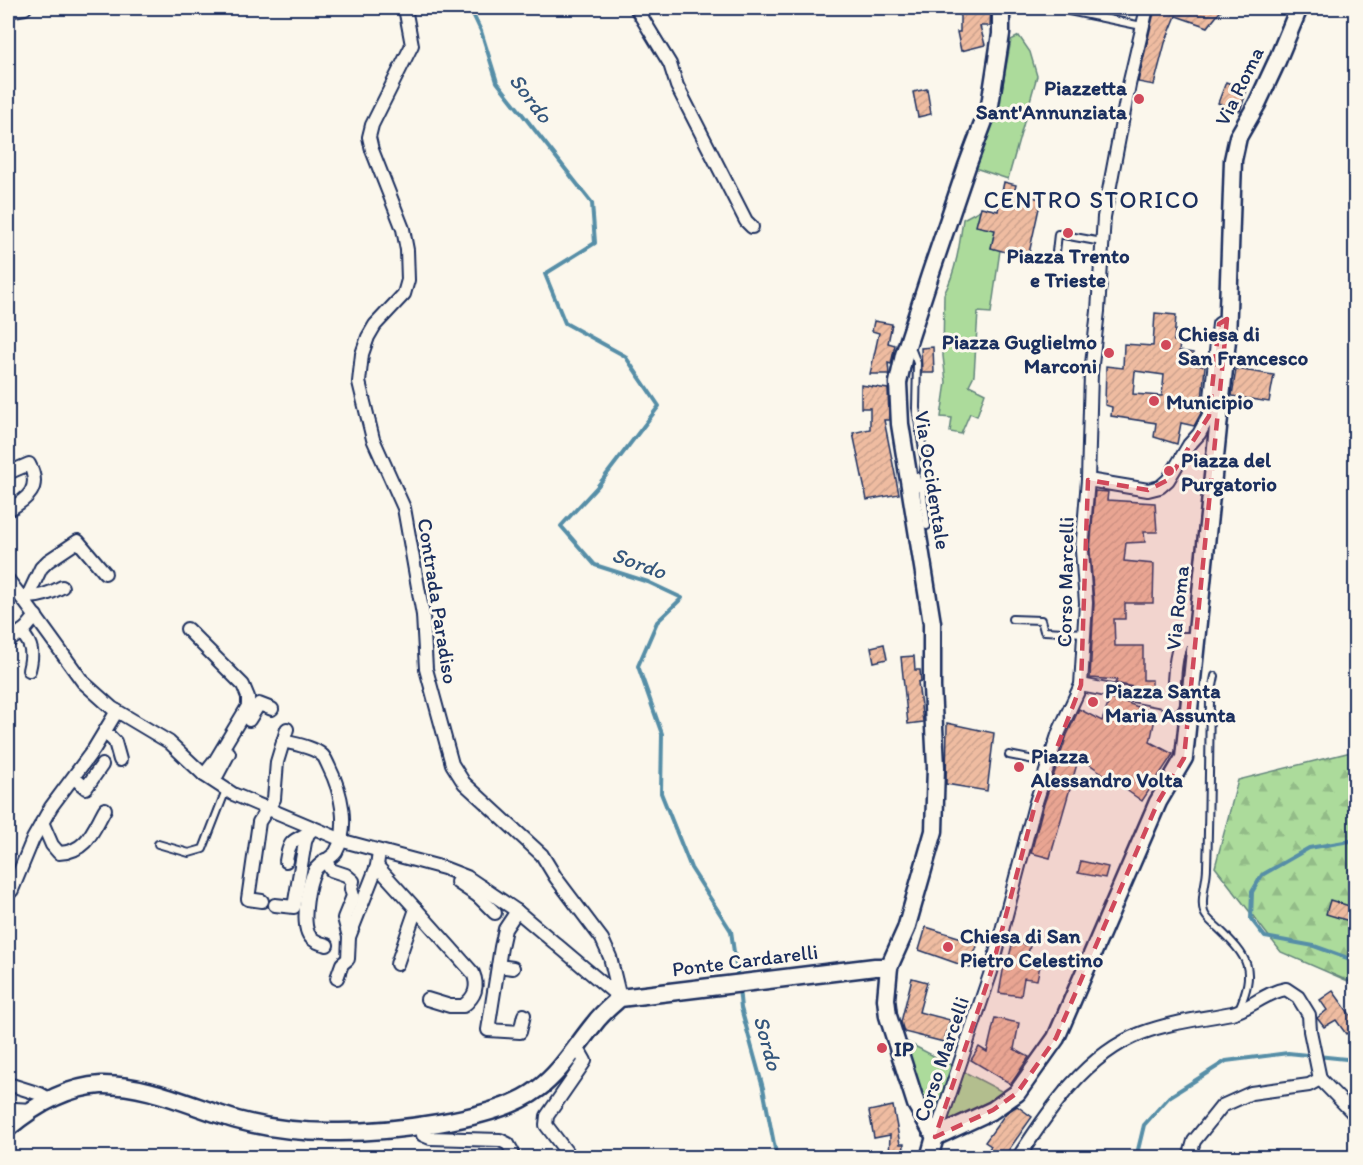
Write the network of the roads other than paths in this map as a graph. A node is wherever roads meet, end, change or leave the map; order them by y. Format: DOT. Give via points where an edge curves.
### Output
graph roads {
  1 [pos="25,8"];
  2 [pos="405,8"];
  3 [pos="636,8"];
  4 [pos="1001,8"];
  5 [pos="1070,8"];
  6 [pos="1148,8"];
  7 [pos="1299,8"];
  8 [pos="8,11"];
  9 [pos="1142,26"];
  10 [pos="752,227"];
  11 [pos="1102,242"];
  12 [pos="1056,252"];
  13 [pos="1227,319"];
  14 [pos="909,341"];
  15 [pos="907,464"];
  16 [pos="8,473"];
  17 [pos="1088,480"];
  18 [pos="922,488"];
  19 [pos="8,510"];
  20 [pos="927,526"];
  21 [pos="105,573"];
  22 [pos="8,580"];
  23 [pos="62,587"];
  24 [pos="27,599"];
  25 [pos="36,616"];
  26 [pos="1012,619"];
  27 [pos="187,629"];
  28 [pos="21,632"];
  29 [pos="1086,633"];
  30 [pos="1196,639"];
  31 [pos="8,642"];
  32 [pos="29,670"];
  33 [pos="1215,676"];
  34 [pos="1081,685"];
  35 [pos="272,709"];
  36 [pos="117,711"];
  37 [pos="105,732"];
  38 [pos="1009,755"];
  39 [pos="120,760"];
  40 [pos="1050,763"];
  41 [pos="102,765"];
  42 [pos="74,778"];
  43 [pos="209,778"];
  44 [pos="226,789"];
  45 [pos="268,808"];
  46 [pos="105,809"];
  47 [pos="42,822"];
  48 [pos="311,831"];
  49 [pos="340,840"];
  50 [pos="158,844"];
  51 [pos="379,851"];
  52 [pos="325,860"];
  53 [pos="286,861"];
  54 [pos="377,867"];
  55 [pos="457,882"];
  56 [pos="480,892"];
  57 [pos="8,894"];
  58 [pos="262,901"];
  59 [pos="275,905"];
  60 [pos="416,909"];
  61 [pos="517,911"];
  62 [pos="495,913"];
  63 [pos="349,937"];
  64 [pos="327,945"];
  65 [pos="397,964"];
  66 [pos="498,966"];
  67 [pos="882,967"];
  68 [pos="513,968"];
  69 [pos="337,978"];
  70 [pos="620,998"];
  71 [pos="427,999"];
  72 [pos="1239,1009"];
  73 [pos="524,1015"];
  74 [pos="578,1047"];
  75 [pos="1319,1075"];
  76 [pos="8,1084"];
  77 [pos="49,1100"];
  78 [pos="33,1110"];
  79 [pos="8,1111"];
  80 [pos="1356,1116"];
  81 [pos="422,1125"];
  82 [pos="8,1128"];
  83 [pos="935,1137"];
  84 [pos="568,1154"];
  85 [pos="511,1158"];
  86 [pos="929,1158"];
  87 [pos="1018,1158"];
  88 [pos="1189,1158"];
  1 -- 8 [label="street"];
  2 -- 70 [label="street, Contrada Paradiso" via="412,45 369,137 403,229 408,280 404,294 368,337 360,367 362,396 373,439 404,508 423,615 426,669 452,764 464,783 542,855 602,939"];
  3 -- 10 [label="street" via="670,64 677,86"];
  4 -- 14 [label="main road, Via Occidentale" via="990,105"];
  5 -- 9 [label="lane" via="1069,11"];
  6 -- 9 [label="street, Corso Marcelli"];
  7 -- 13 [label="main road, Via Roma" via="1235,148"];
  9 -- 11 [label="street, Corso Marcelli" via="1109,184"];
  11 -- 12 [label="lane" via="1058,234"];
  11 -- 17 [label="street, Corso Marcelli"];
  13 -- 17 [label="street" via="1219,324 1209,416 1168,480 1148,490"];
  13 -- 30 [label="main road, Via Roma"];
  14 -- 15 [label="main road, Via Occidentale" via="898,383"];
  14 -- 18 [label="lane" via="916,363 916,408 925,462"];
  15 -- 18 [label="lane" via="914,469"];
  15 -- 67 [label="main road, Via Occidentale" via="932,623 934,831 906,929"];
  16 -- 19 [label="street" via="29,464 35,485 30,494"];
  17 -- 29 [label="street, Corso Marcelli" via="1082,551"];
  18 -- 20 [label="lane"];
  21 -- 24 [label="street" via="78,541 41,568"];
  22 -- 24 [label="street"];
  23 -- 24 [label="street"];
  24 -- 25 [label="street"];
  25 -- 28 [label="street"];
  25 -- 36 [label="street" via="83,682"];
  26 -- 29 [label="lane" via="1041,620 1044,631"];
  27 -- 43 [label="street" via="243,685 248,697 248,706"];
  28 -- 31 [label="street"];
  28 -- 32 [label="street" via="32,650"];
  29 -- 34 [label="street, Corso Marcelli"];
  30 -- 34 [label="street" via="1182,639 1179,646 1173,703"];
  30 -- 83 [label="main road, Via Roma" via="1184,758 1158,802 1056,1038 1017,1093 993,1110"];
  33 -- 72 [label="lane" via="1210,701 1207,872 1202,902 1204,915 1248,962"];
  34 -- 40 [label="street, Corso Marcelli" via="1059,732"];
  35 -- 43 [label="street" via="259,704"];
  36 -- 37 [label="street"];
  36 -- 43 [label="street" via="169,742"];
  37 -- 39 [label="street" via="115,742"];
  37 -- 42 [label="street"];
  38 -- 40 [label="lane"];
  40 -- 83 [label="street, Corso Marcelli" via="1035,805 991,972"];
  41 -- 42 [label="street" via="86,788"];
  42 -- 47 [label="street"];
  43 -- 44 [label="street"];
  44 -- 45 [label="street"];
  44 -- 50 [label="lane" via="202,849 189,853"];
  45 -- 48 [label="street"];
  45 -- 49 [label="street" via="274,799 276,762 285,735 322,755 332,773 341,798"];
  45 -- 58 [label="street" via="259,822 248,899"];
  46 -- 47 [label="street" via="91,835 79,849 69,853 59,854"];
  47 -- 57 [label="street"];
  48 -- 49 [label="street"];
  48 -- 53 [label="street" via="291,843"];
  48 -- 59 [label="street" via="304,843 294,907"];
  49 -- 51 [label="street"];
  49 -- 52 [label="street" via="335,854"];
  51 -- 54 [label="street"];
  51 -- 56 [label="street" via="467,877"];
  52 -- 63 [label="street" via="331,870 346,874 352,881 353,896 344,918"];
  52 -- 64 [label="street" via="311,880 305,920 308,935"];
  54 -- 60 [label="street"];
  54 -- 63 [label="street"];
  55 -- 56 [label="street"];
  56 -- 61 [label="street"];
  56 -- 62 [label="street"];
  60 -- 65 [label="street"];
  60 -- 71 [label="street" via="477,981 476,992 463,1006"];
  61 -- 66 [label="street" via="505,929"];
  61 -- 70 [label="street"];
  63 -- 69 [label="street" via="348,958"];
  66 -- 68 [label="street"];
  66 -- 73 [label="street" via="488,1030 520,1032"];
  67 -- 70 [label="main road, Ponte Cardarelli"];
  67 -- 83 [label="main road, Via Occidentale" via="888,1016 916,1104"];
  70 -- 74 [label="main road" via="595,1022"];
  72 -- 75 [label="street" via="1273,991 1286,989 1298,997 1309,1015"];
  72 -- 87 [label="street" via="1140,1033 1104,1053 1049,1110"];
  74 -- 81 [label="main road" via="538,1090 503,1108"];
  74 -- 84 [label="street" via="585,1061 547,1116 546,1125"];
  75 -- 80 [label="street"];
  75 -- 88 [label="street" via="1309,1084 1251,1093 1222,1106 1194,1141"];
  76 -- 77 [label="street"];
  77 -- 78 [label="main road"];
  77 -- 81 [label="main road" via="58,1094 100,1085 140,1089 238,1120 282,1129 333,1132"];
  78 -- 79 [label="street"];
  78 -- 82 [label="main road"];
  81 -- 85 [label="street" via="423,1135 430,1138 500,1140 508,1144"];
  83 -- 86 [label="main road"];
}
